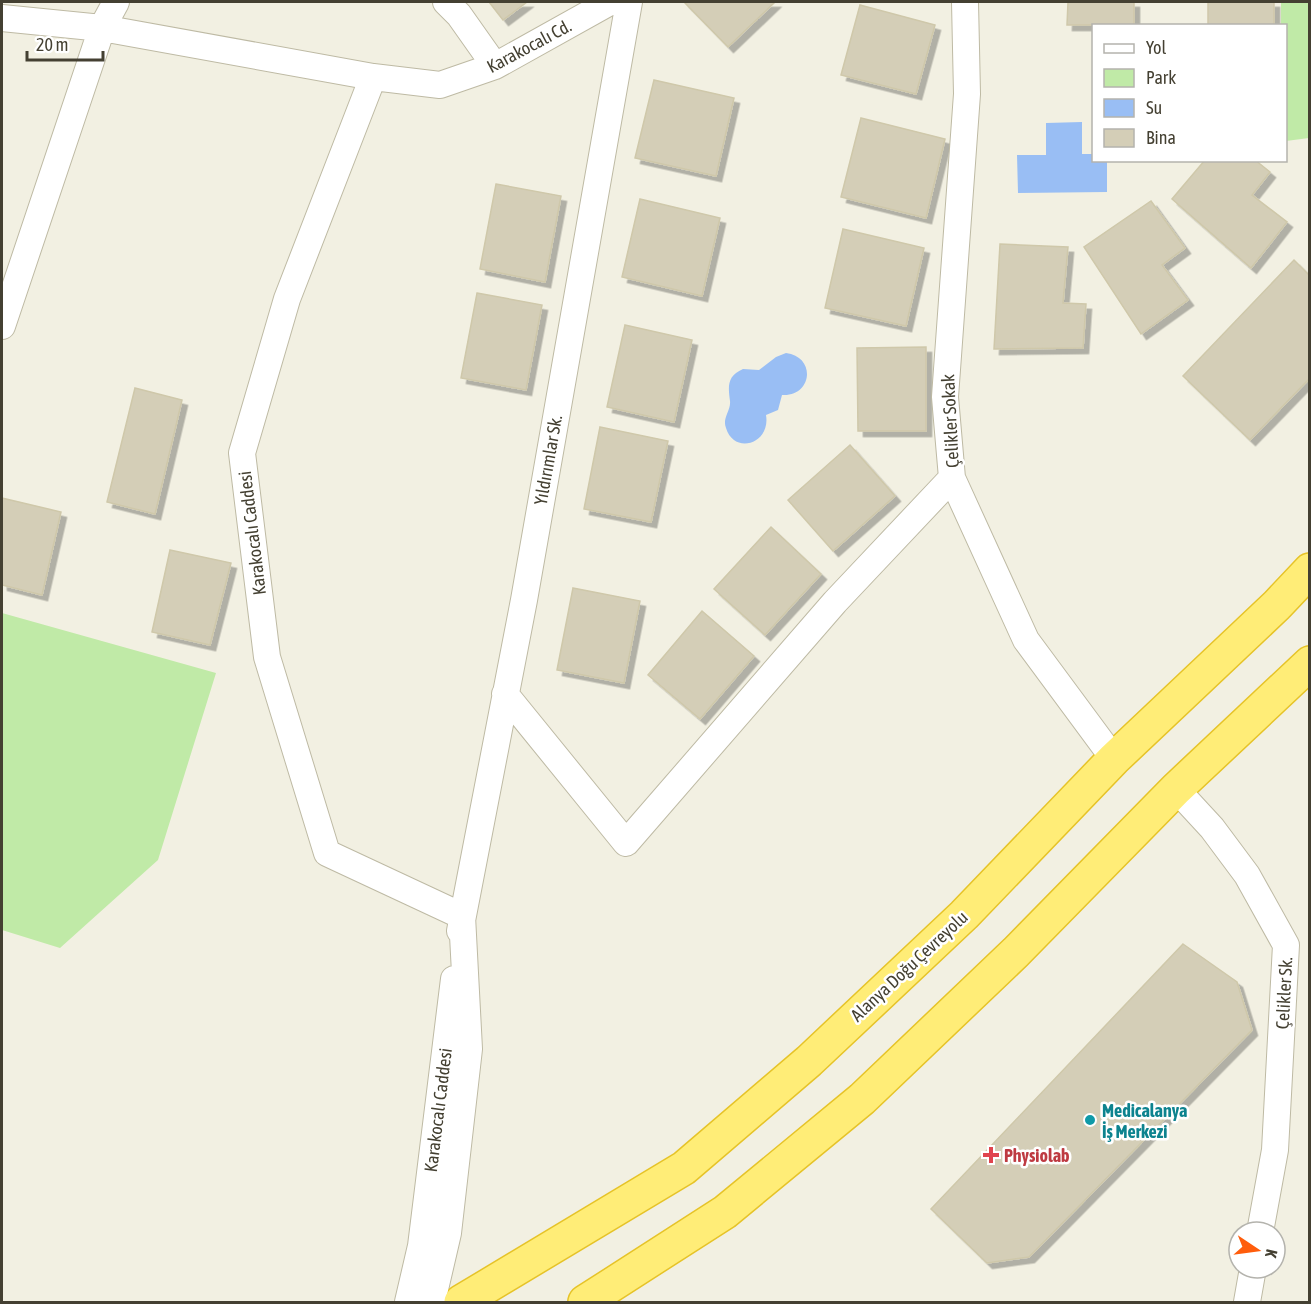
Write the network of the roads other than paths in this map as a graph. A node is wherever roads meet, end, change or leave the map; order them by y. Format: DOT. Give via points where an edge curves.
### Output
graph roads {
  1 [pos="116,2"];
  2 [pos="446,2"];
  3 [pos="610,2"];
  4 [pos="629,2"];
  5 [pos="965,2"];
  6 [pos="2,18"];
  7 [pos="102,28"];
  8 [pos="495,66"];
  9 [pos="373,77"];
  10 [pos="2,326"];
  11 [pos="952,478"];
  12 [pos="1310,570"];
  13 [pos="1310,663"];
  14 [pos="505,694"];
  15 [pos="1114,759"];
  16 [pos="1176,789"];
  17 [pos="462,916"];
  18 [pos="1262,1220"];
  19 [pos="1251,1280"];
  20 [pos="408,1302"];
  21 [pos="432,1302"];
  22 [pos="461,1302"];
  23 [pos="585,1302"];
  24 [pos="1247,1302"];
  1 -- 7 [label="street"];
  2 -- 8 [label="street"];
  3 -- 8 [label="street, Karakocalı Cd."];
  4 -- 14 [label="street, Yıldırımlar Sk."];
  5 -- 11 [label="street, Çelikler Sokak" via="967,93 945,397"];
  6 -- 7 [label="street, Karakocalı Cd."];
  7 -- 9 [label="street, Karakocalı Cd."];
  7 -- 10 [label="street"];
  8 -- 9 [label="street, Karakocalı Cd." via="440,85"];
  9 -- 17 [label="street, Karakocalı Caddesi" via="287,299 242,453 267,657 327,853"];
  11 -- 14 [label="street" via="835,602 626,843"];
  11 -- 15 [label="street, Çelikler Sokak" via="1026,640"];
  12 -- 15 [label="highway, Alanya Doğu Çevreyolu"];
  13 -- 16 [label="highway"];
  14 -- 17 [label="street, Yıldırımlar Sk."];
  15 -- 22 [label="highway, Alanya Doğu Çevreyolu" via="964,915 809,1061 684,1168"];
  16 -- 18 [label="street, Çelikler Sk." via="1247,875 1286,945 1275,1150"];
  16 -- 23 [label="highway" via="1016,952 862,1099 725,1212"];
  17 -- 20 [label="street, Karakocalı Caddesi" via="421,1246"];
  17 -- 21 [label="street, Karakocalı Caddesi" via="470,1049 448,1233"];
  19 -- 24 [label="street"];
}
